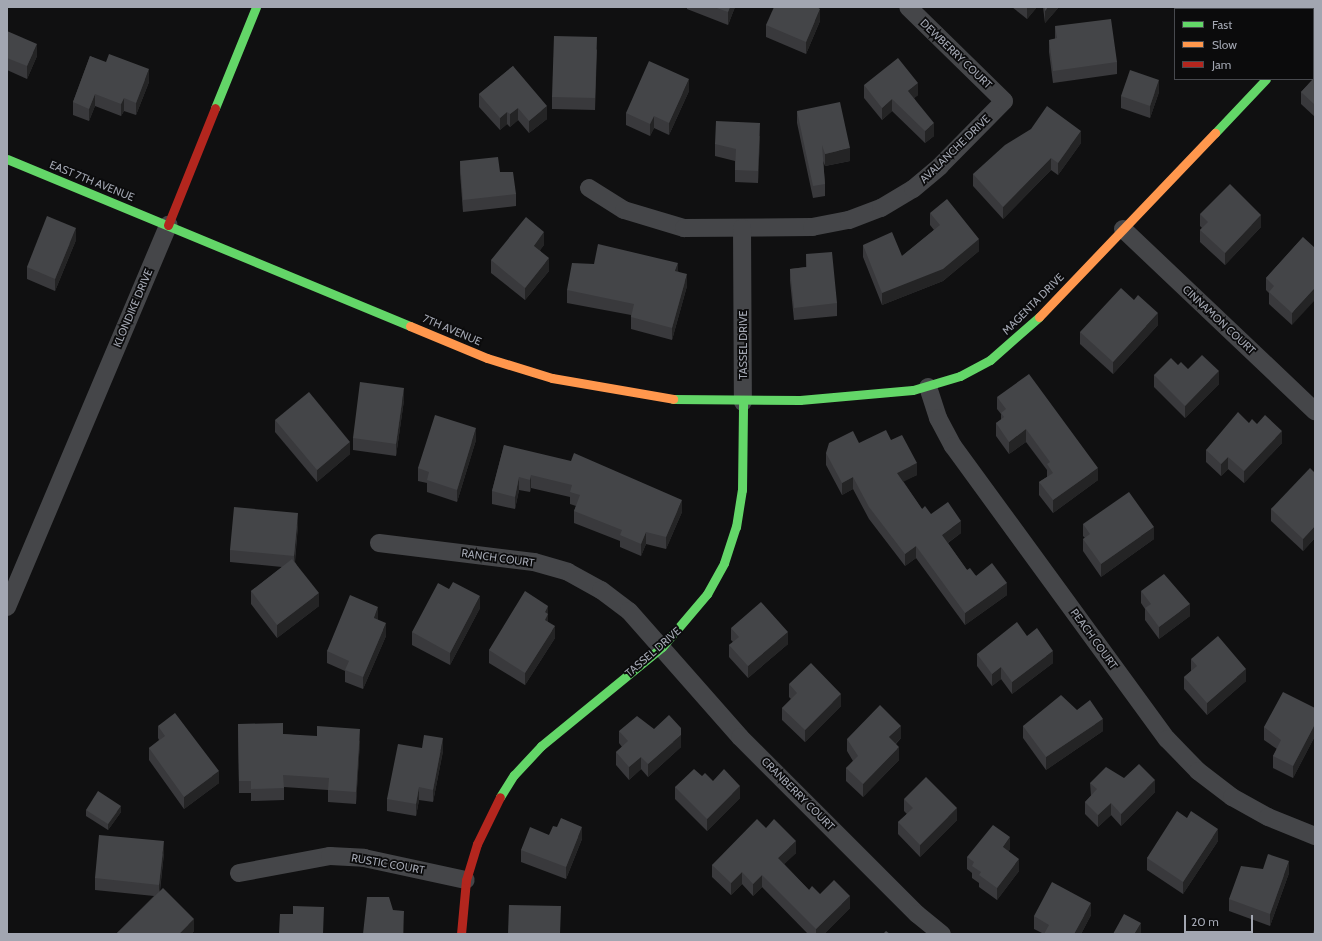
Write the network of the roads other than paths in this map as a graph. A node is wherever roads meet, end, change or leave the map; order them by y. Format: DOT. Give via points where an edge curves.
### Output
graph roads {
  1 [pos="256,7"];
  2 [pos="908,7"];
  3 [pos="1265,80"];
  4 [pos="1004,101"];
  5 [pos="7,159"];
  6 [pos="589,188"];
  7 [pos="168,225"];
  8 [pos="742,228"];
  9 [pos="1123,229"];
  10 [pos="928,387"];
  11 [pos="743,402"];
  12 [pos="1315,411"];
  13 [pos="379,543"];
  14 [pos="7,607"];
  15 [pos="662,647"];
  16 [pos="1315,836"];
  17 [pos="239,873"];
  18 [pos="466,880"];
  19 [pos="461,934"];
  20 [pos="942,934"];
  1 -- 7 [label="main road, KLONDIKE DRIVE"];
  2 -- 4 [label="street, DEWBERRY COURT"];
  3 -- 9 [label="main road, MAGENTA DRIVE"];
  4 -- 8 [label="street, AVALANCHE DRIVE" via="929,175 881,208 849,220 812,227"];
  5 -- 7 [label="main road, EAST 7TH AVENUE"];
  6 -- 8 [label="street, AVALANCHE DRIVE" via="624,210 654,221 684,228"];
  7 -- 11 [label="main road, 7TH AVENUE" via="487,358 552,378 626,393"];
  7 -- 14 [label="street, KLONDIKE DRIVE"];
  8 -- 11 [label="street, TASSEL DRIVE"];
  9 -- 10 [label="main road, MAGENTA DRIVE" via="1018,339 966,373"];
  9 -- 12 [label="street, CINNAMON COURT"];
  10 -- 11 [label="main road, MAGENTA DRIVE"];
  10 -- 16 [label="street, PEACH COURT" via="938,418 953,446 1167,739 1198,771 1232,797 1268,817"];
  11 -- 15 [label="main road, TASSEL DRIVE" via="742,490 736,526 724,563 707,594"];
  13 -- 15 [label="street, RANCH COURT" via="511,558 568,572 602,590 629,611"];
  15 -- 18 [label="main road, TASSEL DRIVE" via="541,746 514,776 493,809"];
  15 -- 20 [label="street, CRANBERRY COURT" via="740,737 916,914"];
  17 -- 18 [label="street, RUSTIC COURT" via="330,856 364,858"];
  18 -- 19 [label="main road, TASSEL DRIVE"];
}
